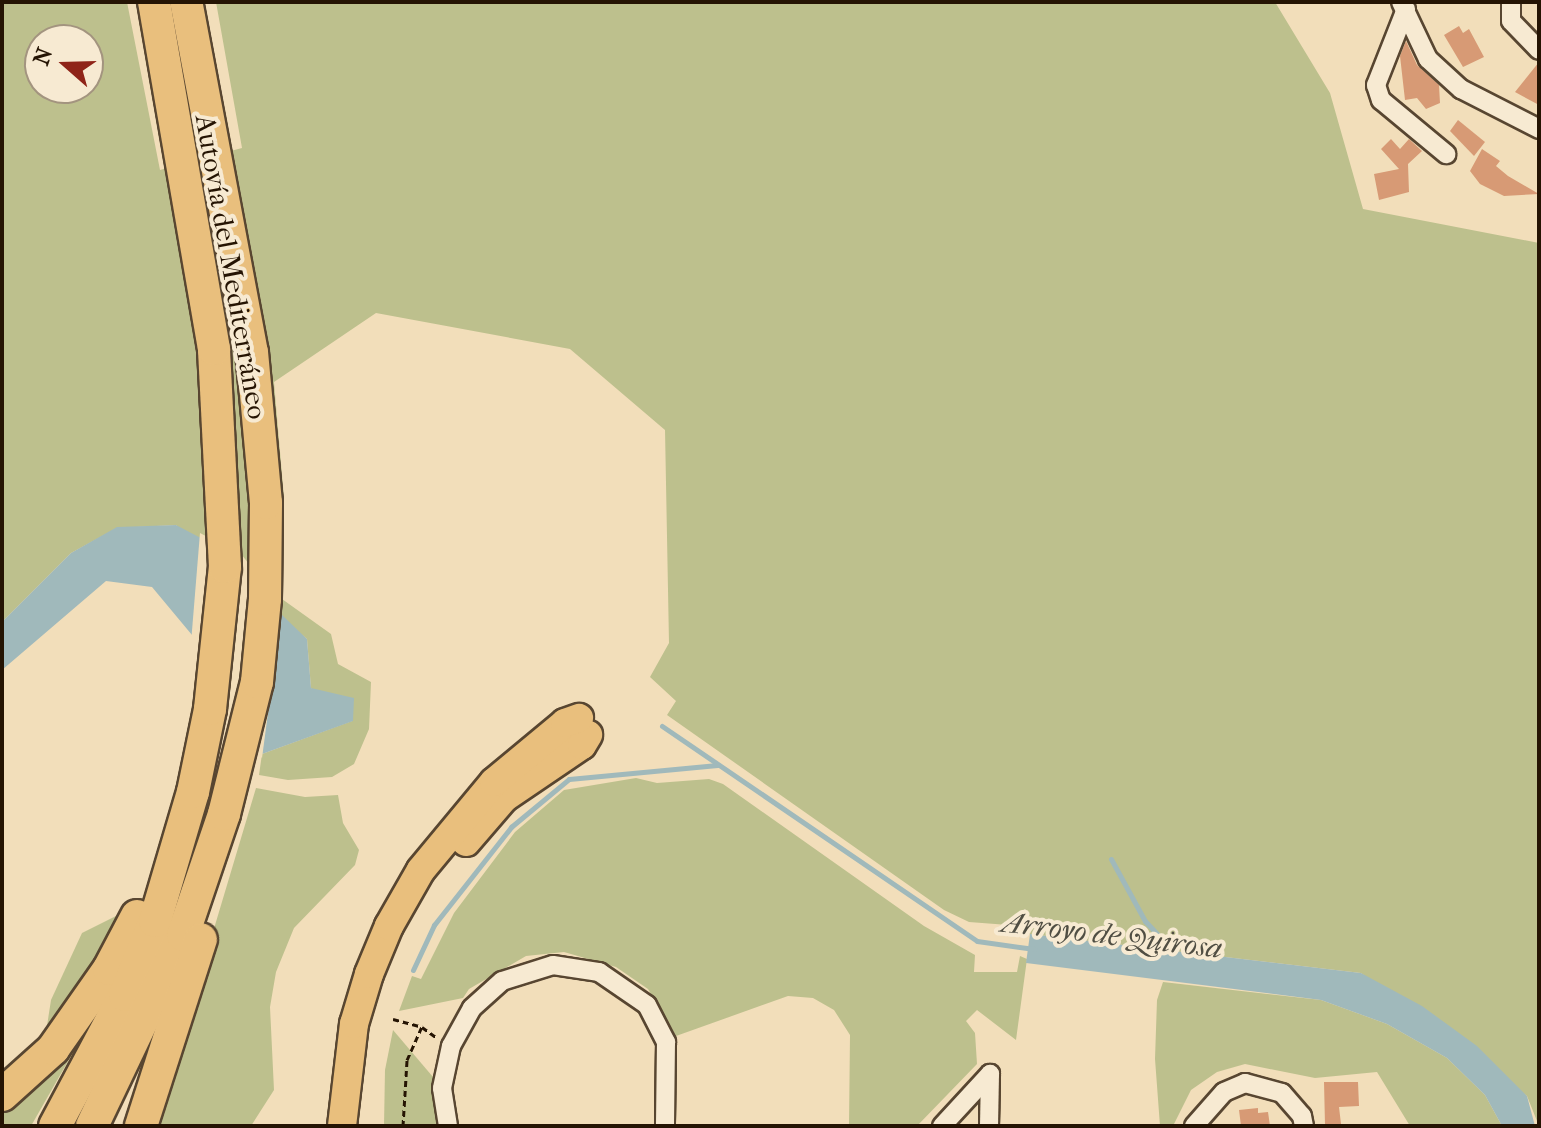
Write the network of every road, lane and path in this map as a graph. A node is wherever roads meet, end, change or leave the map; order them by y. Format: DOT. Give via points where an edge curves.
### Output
graph roads {
  1 [pos="154,2"];
  2 [pos="186,2"];
  3 [pos="1511,2"];
  4 [pos="1403,6"];
  5 [pos="1539,50"];
  6 [pos="1539,129"];
  7 [pos="1446,154"];
  8 [pos="198,160"];
  9 [pos="169,928"];
  10 [pos="393,1019"];
  11 [pos="422,1027"];
  12 [pos="451,1046"];
  13 [pos="2,1095"];
  14 [pos="55,1126"];
  15 [pos="92,1126"];
  16 [pos="141,1126"];
  17 [pos="342,1126"];
  18 [pos="360,1126"];
  19 [pos="403,1126"];
  20 [pos="448,1126"];
  21 [pos="665,1126"];
  22 [pos="942,1126"];
  23 [pos="989,1126"];
  24 [pos="1194,1126"];
  25 [pos="1304,1126"];
  1 -- 8 [label="highway, Autovía del Mediterráneo"];
  2 -- 8 [label="highway, Autovía del Mediterráneo"];
  3 -- 5 [label="street" via="1511,21"];
  4 -- 6 [label="street" via="1428,59 1461,89"];
  4 -- 7 [label="street" via="1376,85 1381,100"];
  8 -- 9 [label="highway, Autovía del Mediterráneo" via="222,459"];
  8 -- 9 [label="highway, Autovía del Mediterráneo" via="252,353 266,503 257,682 224,814"];
  9 -- 13 [label="highway" via="109,969 53,1049"];
  9 -- 14 [label="highway, Autovía del Mediterráneo" via="125,995"];
  9 -- 15 [label="highway, Autovía del Mediterráneo"];
  9 -- 16 [label="highway"];
  10 -- 11 [label="path"];
  11 -- 12 [label="path"];
  11 -- 19 [label="path" via="402,1082"];
  12 -- 20 [label="street" via="442,1088"];
  12 -- 21 [label="street" via="472,1008 502,981 553,965 599,972 647,1005 666,1042"];
  17 -- 18 [label="main road" via="354,1024 369,974 402,903 477,798 565,723 583,726 582,745 504,798 436,879 384,985 370,1038"];
  22 -- 23 [label="street" via="990,1074"];
  24 -- 25 [label="street" via="1224,1092 1245,1083 1282,1093"];
}
